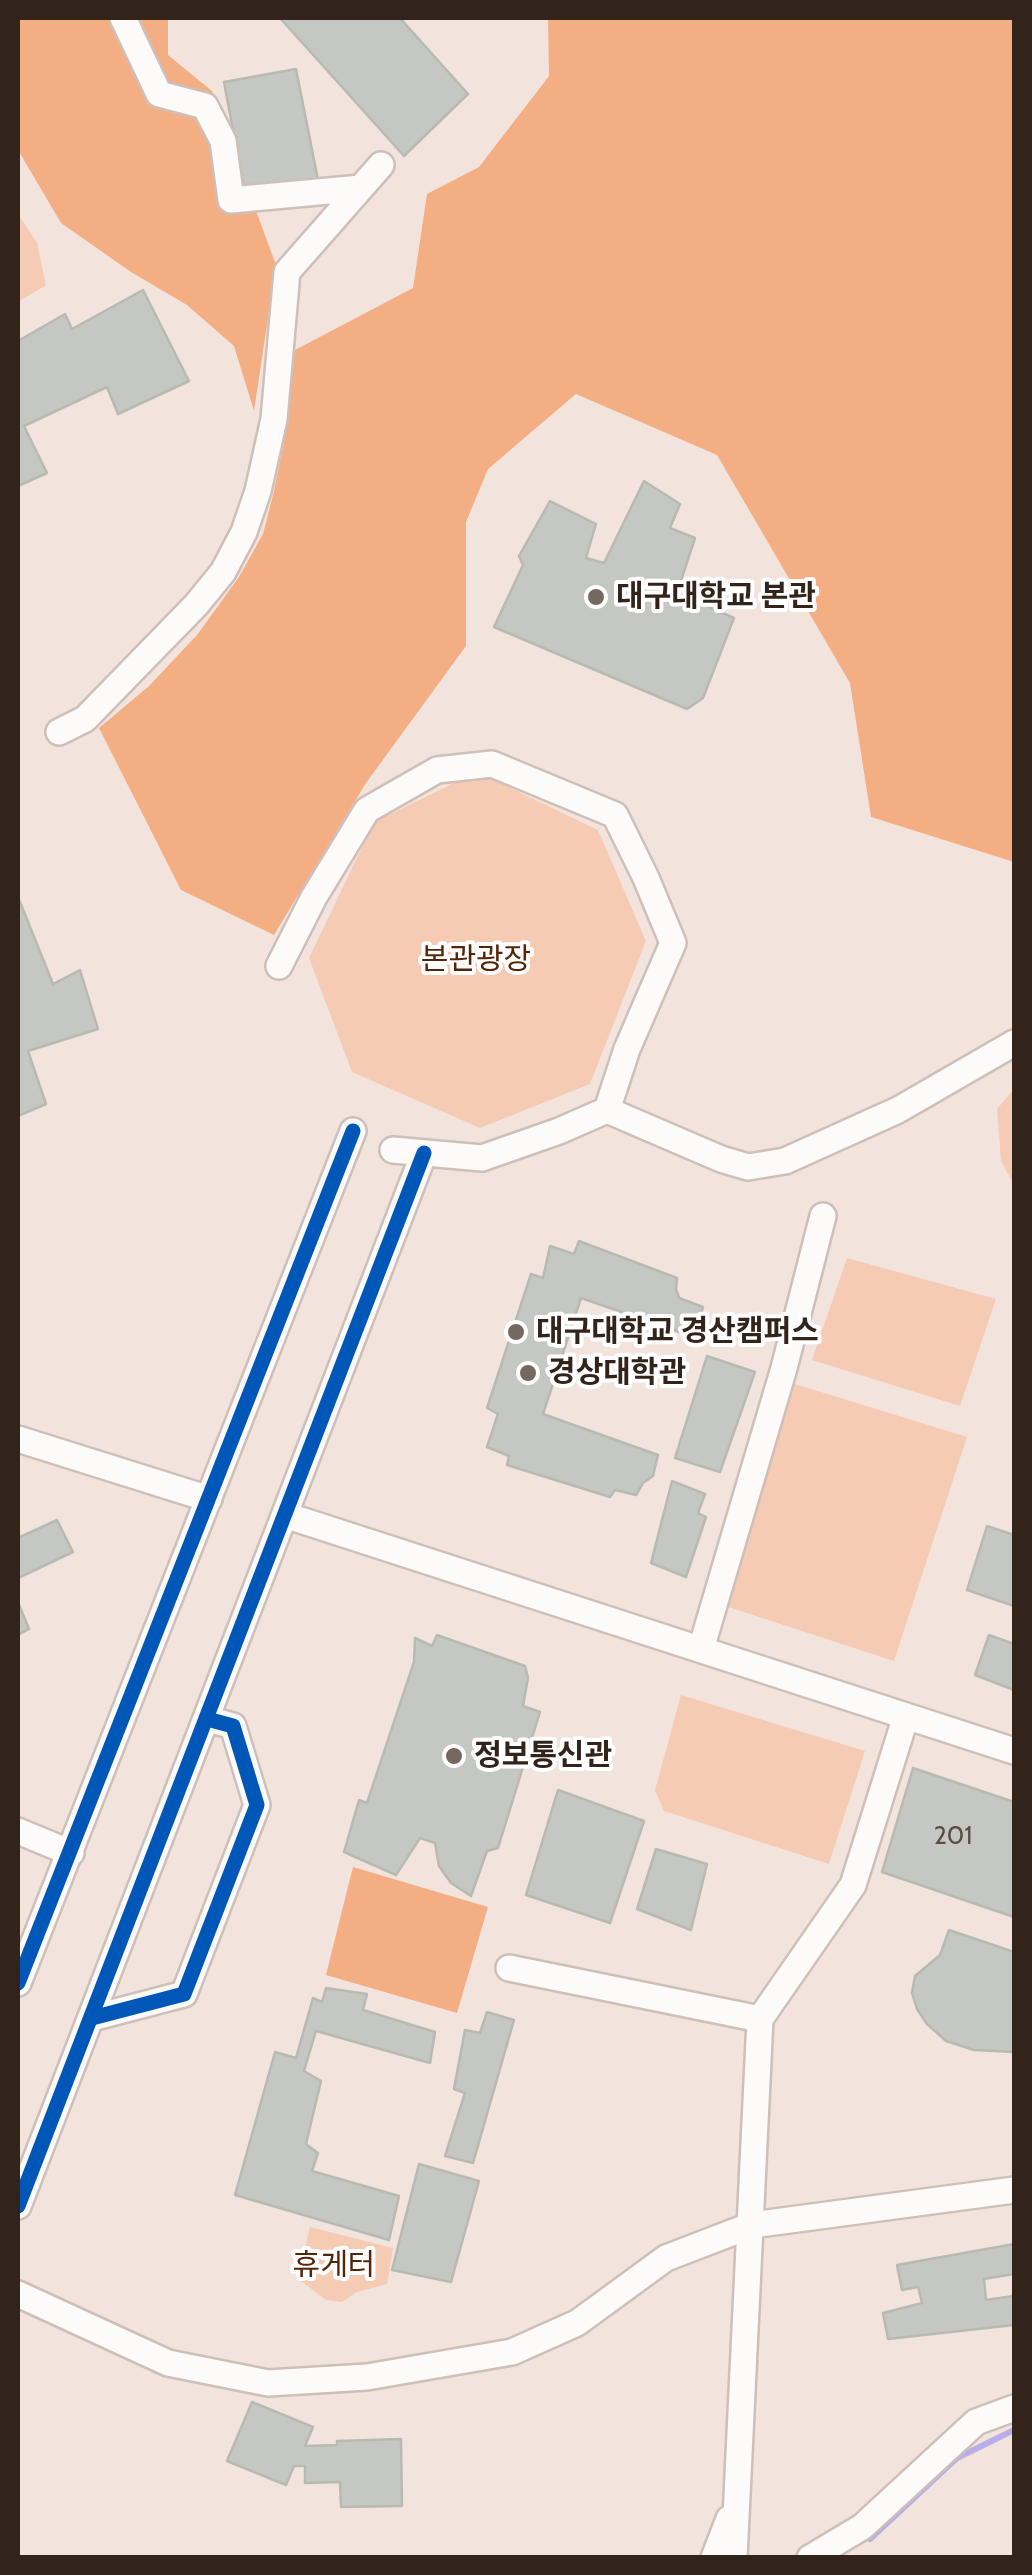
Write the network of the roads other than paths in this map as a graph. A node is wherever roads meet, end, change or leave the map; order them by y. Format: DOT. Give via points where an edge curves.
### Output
graph roads {
  1 [pos="123,18"];
  2 [pos="381,165"];
  3 [pos="361,188"];
  4 [pos="59,732"];
  5 [pos="279,966"];
  6 [pos="1014,1043"];
  7 [pos="607,1110"];
  8 [pos="354,1131"];
  9 [pos="393,1150"];
  10 [pos="424,1153"];
  11 [pos="823,1216"];
  12 [pos="18,1439"];
  13 [pos="210,1499"];
  14 [pos="285,1515"];
  15 [pos="701,1649"];
  16 [pos="906,1716"];
  17 [pos="207,1718"];
  18 [pos="1014,1751"];
  19 [pos="18,1830"];
  20 [pos="71,1853"];
  21 [pos="509,1968"];
  22 [pos="18,1982"];
  23 [pos="92,2018"];
  24 [pos="760,2019"];
  25 [pos="1014,2190"];
  26 [pos="18,2206"];
  27 [pos="752,2225"];
  28 [pos="18,2294"];
  29 [pos="1014,2408"];
  30 [pos="734,2505"];
  31 [pos="714,2558"];
  32 [pos="734,2558"];
  33 [pos="810,2558"];
  1 -- 3 [label="street" via="159,94 205,106 223,140 232,200"];
  2 -- 3 [label="street"];
  3 -- 4 [label="street" via="288,272 274,420 258,491 223,572 85,718"];
  5 -- 7 [label="street" via="367,810 437,770 492,764 614,815 673,943"];
  6 -- 7 [label="street" via="898,1110 785,1161 748,1166 721,1159"];
  7 -- 10 [label="street" via="482,1158"];
  8 -- 13 [label="street"];
  9 -- 10 [label="street"];
  10 -- 14 [label="street"];
  11 -- 15 [label="street"];
  12 -- 13 [label="street"];
  13 -- 20 [label="street"];
  14 -- 15 [label="street"];
  14 -- 17 [label="street"];
  15 -- 16 [label="street"];
  16 -- 18 [label="street"];
  16 -- 24 [label="street" via="853,1885"];
  17 -- 23 [label="street"];
  17 -- 23 [label="street" via="232,1726 258,1805 184,1994"];
  19 -- 20 [label="street"];
  20 -- 22 [label="street"];
  21 -- 24 [label="street"];
  23 -- 26 [label="street"];
  24 -- 27 [label="street"];
  25 -- 27 [label="street"];
  27 -- 28 [label="street" via="666,2258 578,2323 512,2352 367,2377 268,2383 168,2363"];
  27 -- 30 [label="street"];
  29 -- 33 [label="street" via="976,2422 862,2527"];
  30 -- 31 [label="street"];
  30 -- 32 [label="street"];
}
